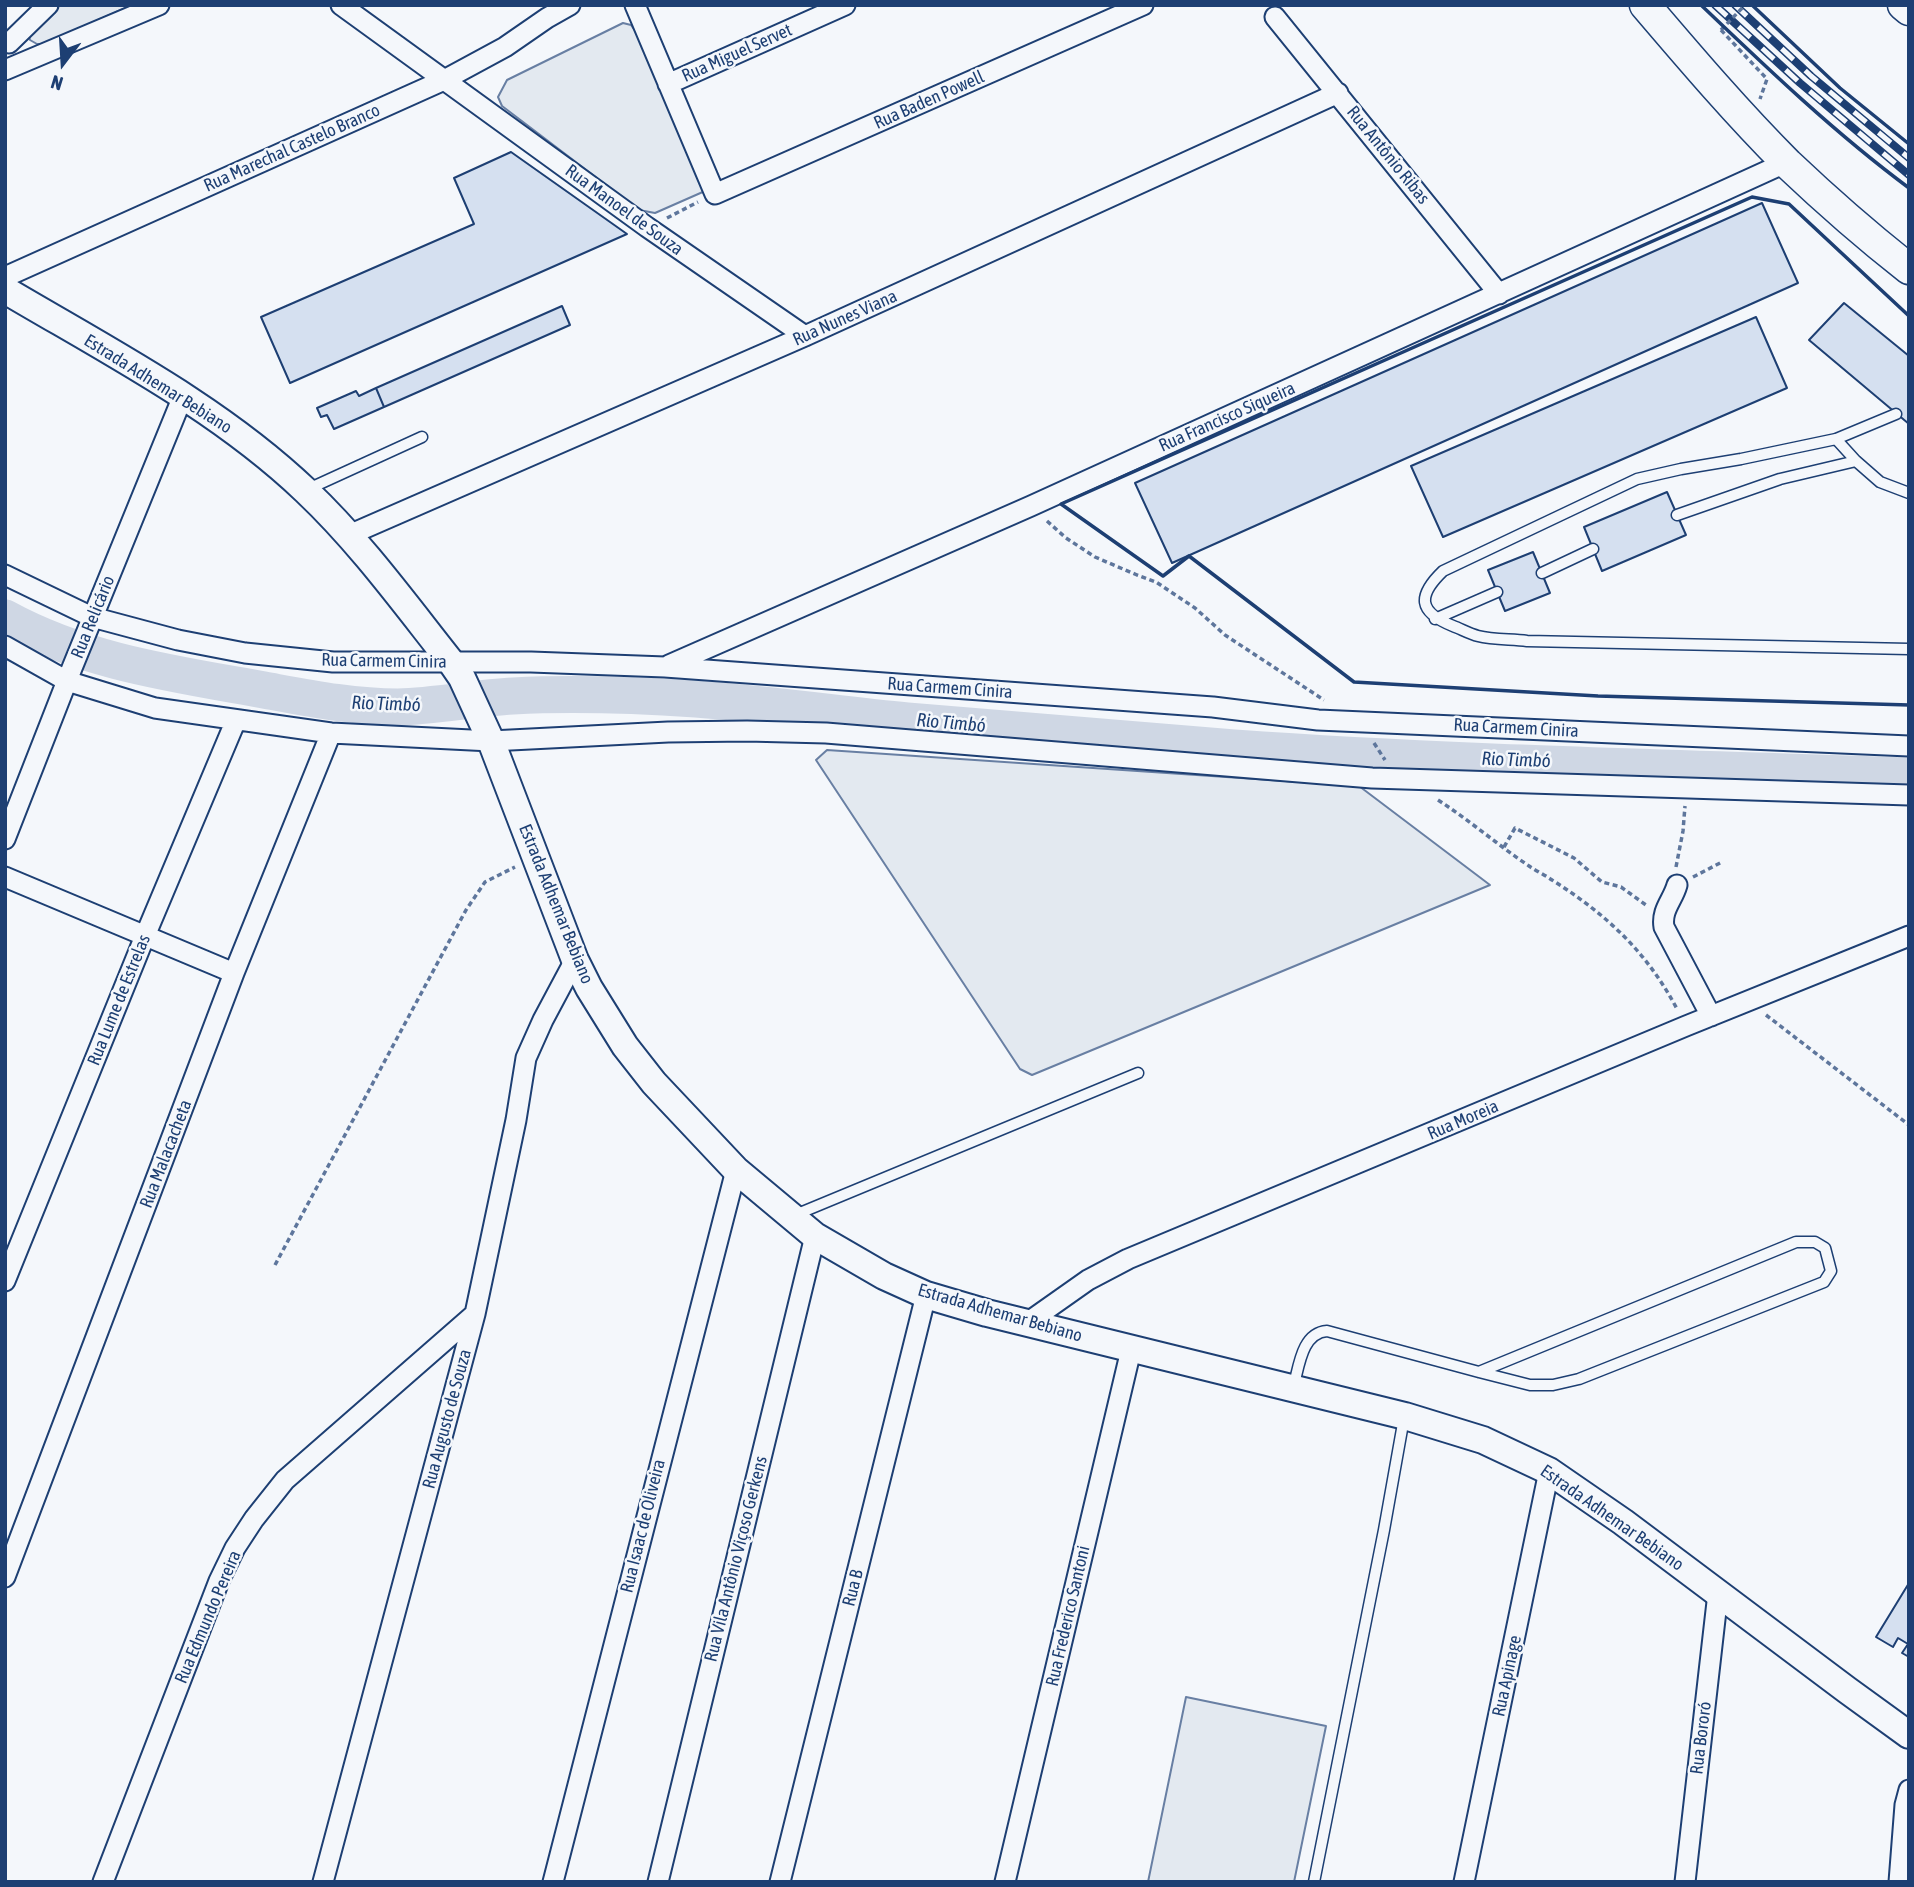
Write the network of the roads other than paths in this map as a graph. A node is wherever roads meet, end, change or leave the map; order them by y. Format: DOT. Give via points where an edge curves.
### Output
graph roads {
  1 [pos="48,5"];
  2 [pos="159,5"];
  3 [pos="341,5"];
  4 [pos="570,5"];
  5 [pos="635,5"];
  6 [pos="845,5"];
  7 [pos="1143,5"];
  8 [pos="1645,5"];
  9 [pos="1903,5"];
  10 [pos="1909,10"];
  11 [pos="1275,17"];
  12 [pos="7,41"];
  13 [pos="28,61"];
  14 [pos="5,70"];
  15 [pos="444,80"];
  16 [pos="668,83"];
  17 [pos="1338,93"];
  18 [pos="1787,162"];
  19 [pos="1909,269"];
  20 [pos="5,277"];
  21 [pos="5,290"];
  22 [pos="1499,293"];
  23 [pos="806,336"];
  24 [pos="183,396"];
  25 [pos="1896,414"];
  26 [pos="422,437"];
  27 [pos="1836,439"];
  28 [pos="1856,461"];
  29 [pos="306,490"];
  30 [pos="1909,493"];
  31 [pos="1677,515"];
  32 [pos="349,535"];
  33 [pos="1593,550"];
  34 [pos="1542,573"];
  35 [pos="5,575"];
  36 [pos="1497,592"];
  37 [pos="1435,619"];
  38 [pos="90,624"];
  39 [pos="5,646"];
  40 [pos="1909,649"];
  41 [pos="665,667"];
  42 [pos="457,670"];
  43 [pos="70,675"];
  44 [pos="236,720"];
  45 [pos="331,733"];
  46 [pos="488,733"];
  47 [pos="1909,746"];
  48 [pos="1909,795"];
  49 [pos="5,839"];
  50 [pos="5,877"];
  51 [pos="1677,885"];
  52 [pos="145,936"];
  53 [pos="1909,936"];
  54 [pos="576,960"];
  55 [pos="234,973"];
  56 [pos="1711,1016"];
  57 [pos="1138,1073"];
  58 [pos="736,1170"];
  59 [pos="791,1216"];
  60 [pos="815,1236"];
  61 [pos="5,1282"];
  62 [pos="926,1295"];
  63 [pos="475,1314"];
  64 [pos="1027,1323"];
  65 [pos="1131,1350"];
  66 [pos="1479,1372"];
  67 [pos="1293,1389"];
  68 [pos="1405,1416"];
  69 [pos="1549,1471"];
  70 [pos="7,1570"];
  71 [pos="1718,1593"];
  72 [pos="1909,1735"];
  73 [pos="1909,1790"];
  74 [pos="103,1882"];
  75 [pos="323,1882"];
  76 [pos="553,1882"];
  77 [pos="658,1882"];
  78 [pos="780,1882"];
  79 [pos="1005,1882"];
  80 [pos="1314,1882"];
  81 [pos="1464,1882"];
  82 [pos="1685,1882"];
  83 [pos="1899,1882"];
  1 -- 12 [label="street"];
  2 -- 13 [label="street"];
  3 -- 15 [label="street, Rua Manoel de Souza"];
  4 -- 15 [label="street, Rua Marechal Castelo Branco"];
  5 -- 16 [label="street"];
  6 -- 16 [label="street, Rua Miguel Servet"];
  7 -- 16 [label="street, Rua Baden Powell" via="715,194"];
  8 -- 18 [label="main road"];
  9 -- 10 [label="main road"];
  11 -- 17 [label="street, Rua Antônio Ribas"];
  12 -- 13 [label="street"];
  13 -- 14 [label="street"];
  15 -- 20 [label="street, Rua Marechal Castelo Branco"];
  15 -- 23 [label="street, Rua Manoel de Souza" via="647,228"];
  17 -- 22 [label="street, Rua Antônio Ribas"];
  17 -- 23 [label="street, Rua Nunes Viana"];
  18 -- 19 [label="main road"];
  18 -- 22 [label="street, Rua Francisco Siqueira"];
  21 -- 24 [label="main road, Estrada Adhemar Bebiano"];
  22 -- 41 [label="street, Rua Francisco Siqueira"];
  23 -- 32 [label="street, Rua Nunes Viana"];
  24 -- 29 [label="main road, Estrada Adhemar Bebiano"];
  24 -- 38 [label="street, Rua Relicário"];
  25 -- 27 [label="lane"];
  26 -- 29 [label="lane"];
  27 -- 28 [label="lane"];
  27 -- 37 [label="lane" via="1637,479 1443,571 1429,584 1424,597"];
  28 -- 30 [label="lane" via="1880,482"];
  28 -- 31 [label="lane" via="1780,479"];
  29 -- 32 [label="main road, Estrada Adhemar Bebiano"];
  32 -- 42 [label="main road, Estrada Adhemar Bebiano"];
  33 -- 34 [label="lane"];
  35 -- 38 [label="street, Rua Carmem Cinira"];
  36 -- 37 [label="lane"];
  37 -- 40 [label="lane" via="1478,636 1527,641"];
  38 -- 42 [label="street, Rua Carmem Cinira" via="245,653"];
  38 -- 43 [label="street, Rua Relicário"];
  39 -- 43 [label="street"];
  41 -- 42 [label="street, Rua Carmem Cinira" via="531,662"];
  41 -- 47 [label="street, Rua Carmem Cinira" via="1213,707 1318,720"];
  42 -- 46 [label="main road, Estrada Adhemar Bebiano"];
  43 -- 44 [label="street" via="155,708"];
  43 -- 49 [label="street, Rua Relicário"];
  44 -- 45 [label="street"];
  44 -- 52 [label="street, Rua Lume de Estrelas"];
  45 -- 46 [label="street"];
  45 -- 55 [label="street, Rua Malacacheta"];
  46 -- 48 [label="street" via="826,733 1407,780"];
  46 -- 54 [label="main road, Estrada Adhemar Bebiano"];
  50 -- 52 [label="street"];
  51 -- 56 [label="street" via="1662,917 1664,927"];
  52 -- 55 [label="street"];
  52 -- 61 [label="street, Rua Lume de Estrelas"];
  53 -- 56 [label="street, Rua Moreia"];
  54 -- 58 [label="main road, Estrada Adhemar Bebiano" via="639,1065"];
  54 -- 63 [label="street, Rua Augusto de Souza" via="526,1058"];
  55 -- 70 [label="street, Rua Malacacheta"];
  56 -- 64 [label="street, Rua Moreia" via="1128,1259 1088,1280"];
  57 -- 59 [label="lane"];
  58 -- 59 [label="main road, Estrada Adhemar Bebiano"];
  58 -- 76 [label="street, Rua Isaac de Oliveira"];
  59 -- 60 [label="main road, Estrada Adhemar Bebiano"];
  60 -- 62 [label="main road, Estrada Adhemar Bebiano"];
  60 -- 77 [label="street, Rua Vila Antônio Viçoso Gerkens"];
  62 -- 64 [label="main road, Estrada Adhemar Bebiano"];
  62 -- 78 [label="street, Rua B"];
  63 -- 74 [label="street, Rua Edmundo Pereira" via="285,1480 254,1518 219,1581"];
  63 -- 75 [label="street, Rua Augusto de Souza"];
  64 -- 65 [label="main road, Estrada Adhemar Bebiano"];
  65 -- 67 [label="main road, Estrada Adhemar Bebiano"];
  65 -- 79 [label="street, Rua Frederico Santoni"];
  66 -- 66 [label="lane" via="1530,1385 1578,1379 1824,1282 1831,1271 1825,1248 1815,1242 1796,1242"];
  66 -- 67 [label="lane" via="1327,1331 1312,1336 1305,1347"];
  67 -- 68 [label="main road, Estrada Adhemar Bebiano"];
  68 -- 69 [label="main road, Estrada Adhemar Bebiano" via="1483,1440"];
  68 -- 80 [label="lane"];
  69 -- 71 [label="main road, Estrada Adhemar Bebiano"];
  69 -- 81 [label="street, Rua Apinage"];
  71 -- 72 [label="main road, Estrada Adhemar Bebiano"];
  71 -- 82 [label="street, Rua Bororó"];
  73 -- 83 [label="street"];
}
